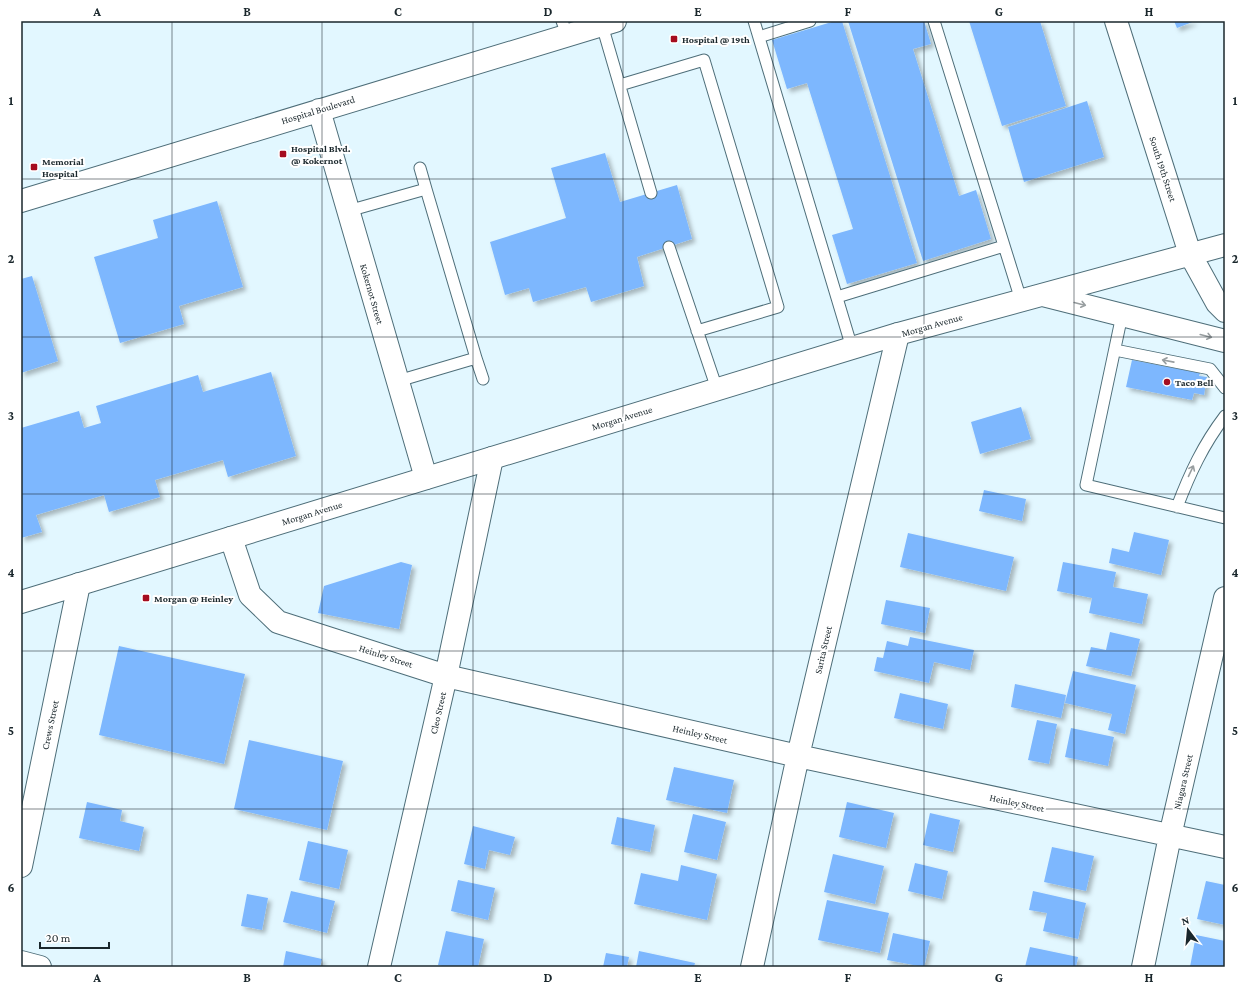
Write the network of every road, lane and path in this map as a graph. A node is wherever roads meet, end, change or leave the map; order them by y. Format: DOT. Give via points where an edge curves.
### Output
graph roads {
  1 [pos="754,21"];
  2 [pos="810,21"];
  3 [pos="934,21"];
  4 [pos="1116,21"];
  5 [pos="608,23"];
  6 [pos="564,28"];
  7 [pos="759,37"];
  8 [pos="620,85"];
  9 [pos="318,110"];
  10 [pos="420,168"];
  11 [pos="426,188"];
  12 [pos="651,193"];
  13 [pos="21,201"];
  14 [pos="348,211"];
  15 [pos="1225,245"];
  16 [pos="1004,246"];
  17 [pos="669,247"];
  18 [pos="1190,254"];
  19 [pos="1042,295"];
  20 [pos="837,297"];
  21 [pos="1020,300"];
  22 [pos="1225,311"];
  23 [pos="1122,315"];
  24 [pos="697,331"];
  25 [pos="898,334"];
  26 [pos="1225,341"];
  27 [pos="852,348"];
  28 [pos="1115,350"];
  29 [pos="476,358"];
  30 [pos="483,379"];
  31 [pos="398,382"];
  32 [pos="1225,388"];
  33 [pos="717,389"];
  34 [pos="1225,416"];
  35 [pos="492,458"];
  36 [pos="426,478"];
  37 [pos="1177,507"];
  38 [pos="1225,518"];
  39 [pos="231,538"];
  40 [pos="79,584"];
  41 [pos="1225,598"];
  42 [pos="21,602"];
  43 [pos="446,676"];
  44 [pos="798,756"];
  45 [pos="1170,836"];
  46 [pos="1225,847"];
  47 [pos="21,866"];
  48 [pos="21,962"];
  49 [pos="40,967"];
  50 [pos="379,967"];
  51 [pos="752,967"];
  52 [pos="1143,967"];
  1 -- 7 [label="lane"];
  2 -- 7 [label="lane"];
  3 -- 16 [label="lane"];
  4 -- 18 [label="street, South 19th Street"];
  5 -- 6 [label="street, Hospital Boulevard"];
  5 -- 8 [label="lane"];
  6 -- 9 [label="street, Hospital Boulevard"];
  7 -- 20 [label="lane"];
  8 -- 12 [label="lane"];
  8 -- 24 [label="lane" via="704,60 778,307"];
  9 -- 13 [label="street, Hospital Boulevard"];
  9 -- 14 [label="street, Kokernot Street"];
  10 -- 11 [label="lane"];
  11 -- 14 [label="lane"];
  11 -- 29 [label="lane"];
  14 -- 31 [label="street, Kokernot Street"];
  15 -- 18 [label="street, Morgan Avenue"];
  16 -- 20 [label="lane"];
  16 -- 21 [label="lane"];
  17 -- 24 [label="lane"];
  18 -- 19 [label="street, Morgan Avenue"];
  18 -- 22 [label="street, South 19th Street" via="1217,303"];
  19 -- 21 [label="street, Morgan Avenue"];
  19 -- 23 [label="street, one-way"];
  20 -- 27 [label="lane"];
  21 -- 25 [label="street, Morgan Avenue"];
  23 -- 26 [label="street, one-way"];
  23 -- 28 [label="lane"];
  24 -- 33 [label="lane"];
  25 -- 27 [label="street, Morgan Avenue"];
  25 -- 44 [label="street, Sarita Street"];
  27 -- 33 [label="street, Morgan Avenue"];
  32 -- 28 [label="lane, one-way" via="1210,369"];
  28 -- 37 [label="lane" via="1086,485"];
  29 -- 30 [label="lane"];
  29 -- 31 [label="lane"];
  31 -- 36 [label="street, Kokernot Street"];
  33 -- 35 [label="street, Morgan Avenue"];
  37 -- 34 [label="lane, one-way" via="1191,470"];
  35 -- 36 [label="street, Morgan Avenue"];
  35 -- 43 [label="street, Cleo Street"];
  36 -- 39 [label="street, Morgan Avenue"];
  37 -- 38 [label="lane"];
  39 -- 40 [label="street, Morgan Avenue"];
  39 -- 43 [label="street, Heinley Street" via="250,595 278,622"];
  40 -- 42 [label="street, Morgan Avenue"];
  40 -- 47 [label="street, Crews Street"];
  41 -- 45 [label="street, Niagara Street"];
  43 -- 44 [label="street, Heinley Street"];
  43 -- 50 [label="street, Cleo Street"];
  44 -- 45 [label="street, Heinley Street"];
  44 -- 51 [label="street, Sarita Street"];
  45 -- 46 [label="street, Heinley Street"];
  45 -- 52 [label="street, Niagara Street"];
  48 -- 49 [label="street"];
}
